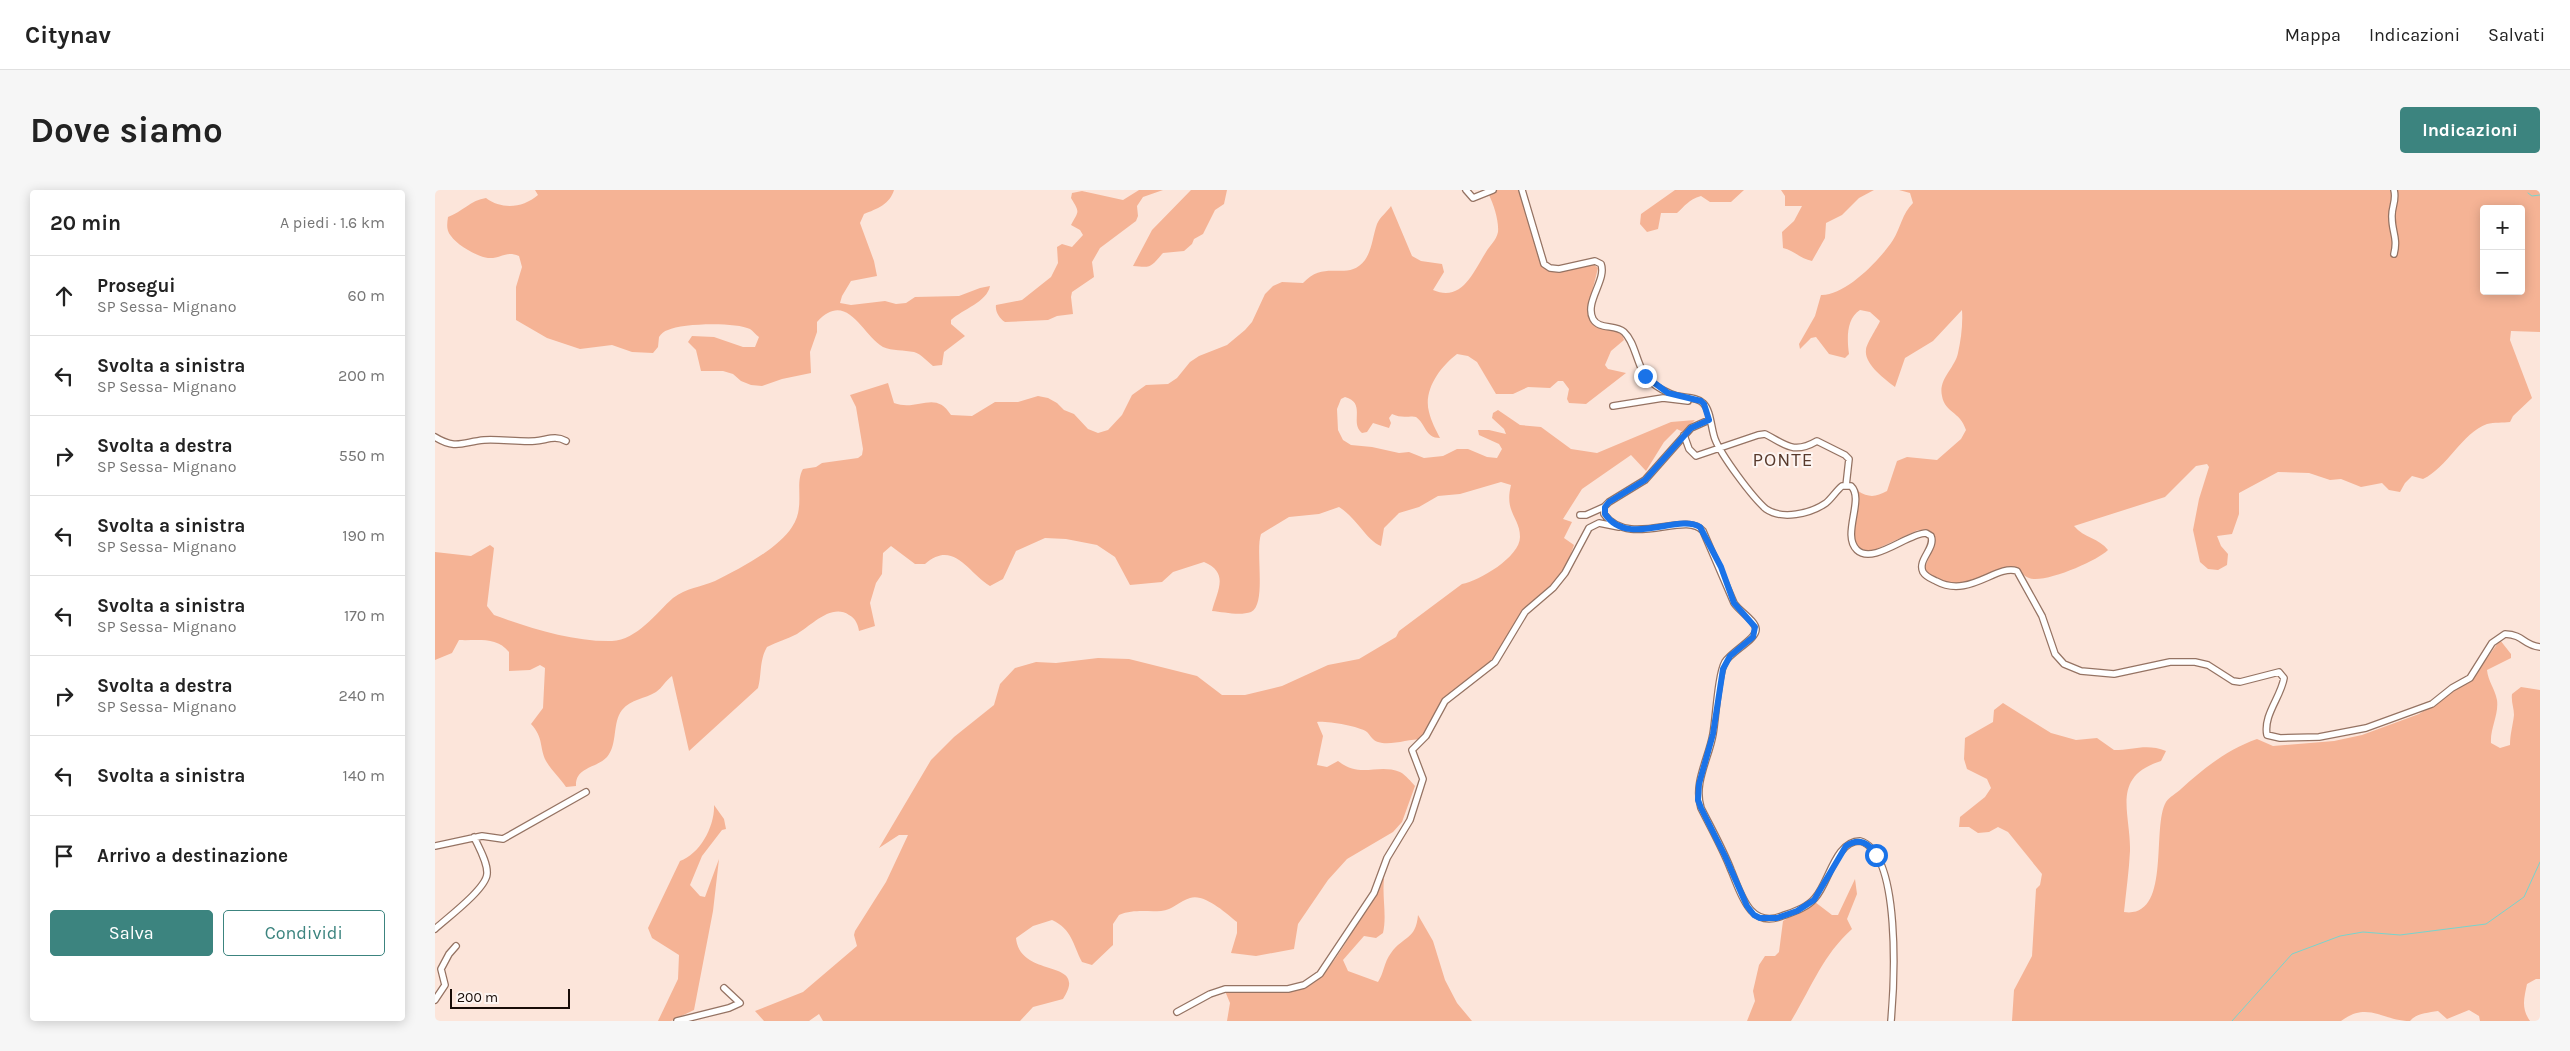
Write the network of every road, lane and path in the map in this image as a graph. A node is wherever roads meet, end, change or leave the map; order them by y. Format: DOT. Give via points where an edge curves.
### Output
graph roads {
  1 [pos="1466,190"];
  2 [pos="1493,190"];
  3 [pos="1522,190"];
  4 [pos="2394,190"];
  5 [pos="2394,254"];
  6 [pos="1697,399"];
  7 [pos="1613,406"];
  8 [pos="1709,420"];
  9 [pos="1684,435"];
  10 [pos="435,437"];
  11 [pos="566,441"];
  12 [pos="1720,449"];
  13 [pos="1846,486"];
  14 [pos="1605,507"];
  15 [pos="1580,515"];
  16 [pos="1621,526"];
  17 [pos="2540,647"];
  18 [pos="586,792"];
  19 [pos="475,837"];
  20 [pos="435,846"];
  21 [pos="435,928"];
  22 [pos="456,946"];
  23 [pos="724,988"];
  24 [pos="435,1000"];
  25 [pos="1177,1012"];
  26 [pos="677,1021"];
  27 [pos="1891,1021"];
  1 -- 2 [label="street" via="1473,198"];
  3 -- 6 [label="street" via="1544,264 1559,269 1595,261 1599,263 1602,269 1595,294 1594,320 1625,333 1639,365 1651,382 1668,393"];
  4 -- 5 [label="street" via="2396,201 2392,220 2397,241"];
  6 -- 7 [label="street" via="1663,398"];
  6 -- 8 [label="street" via="1704,404"];
  8 -- 9 [label="street"];
  8 -- 12 [label="street"];
  9 -- 12 [label="street" via="1689,449 1696,456"];
  9 -- 14 [label="street" via="1650,476"];
  10 -- 11 [label="street" via="463,445 483,440 532,441 557,437"];
  12 -- 13 [label="street" via="1763,507 1776,514 1790,515 1819,506 1839,488"];
  12 -- 13 [label="street" via="1765,434 1792,448 1817,441 1849,460"];
  13 -- 17 [label="street" via="1851,486 1855,492 1851,539 1856,550 1867,554 1879,552 1926,533 1933,541 1923,563 1923,571 1943,585 1963,586 2011,570 2017,571 2042,616 2055,654 2064,664 2081,671 2114,674 2170,662 2195,662 2208,665 2240,682 2279,672 2284,678 2283,687 2265,728 2267,735 2319,737 2366,728 2432,704 2470,678 2492,644 2505,634 2517,634 2529,646"];
  14 -- 15 [label="street"];
  14 -- 16 [label="street" via="1607,518"];
  16 -- 25 [label="street" via="1599,523 1589,528 1565,573 1525,612 1495,662 1440,707 1426,736 1412,750 1423,779 1410,820 1387,858 1374,893 1320,974 1304,985 1287,989 1225,990 1210,994"];
  16 -- 27 [label="street" via="1652,530 1690,523 1700,527 1734,603 1755,627 1753,637 1725,662 1713,734 1698,795 1701,808 1747,906 1754,915 1766,919 1797,911 1814,900 1846,846 1855,841 1869,845 1882,870 1893,918 1895,962"];
  18 -- 19 [label="street" via="503,839"];
  19 -- 20 [label="street"];
  19 -- 21 [label="street" via="487,869 485,882"];
  22 -- 24 [label="street" via="441,969 445,985"];
  23 -- 26 [label="street" via="740,1003"];
}
